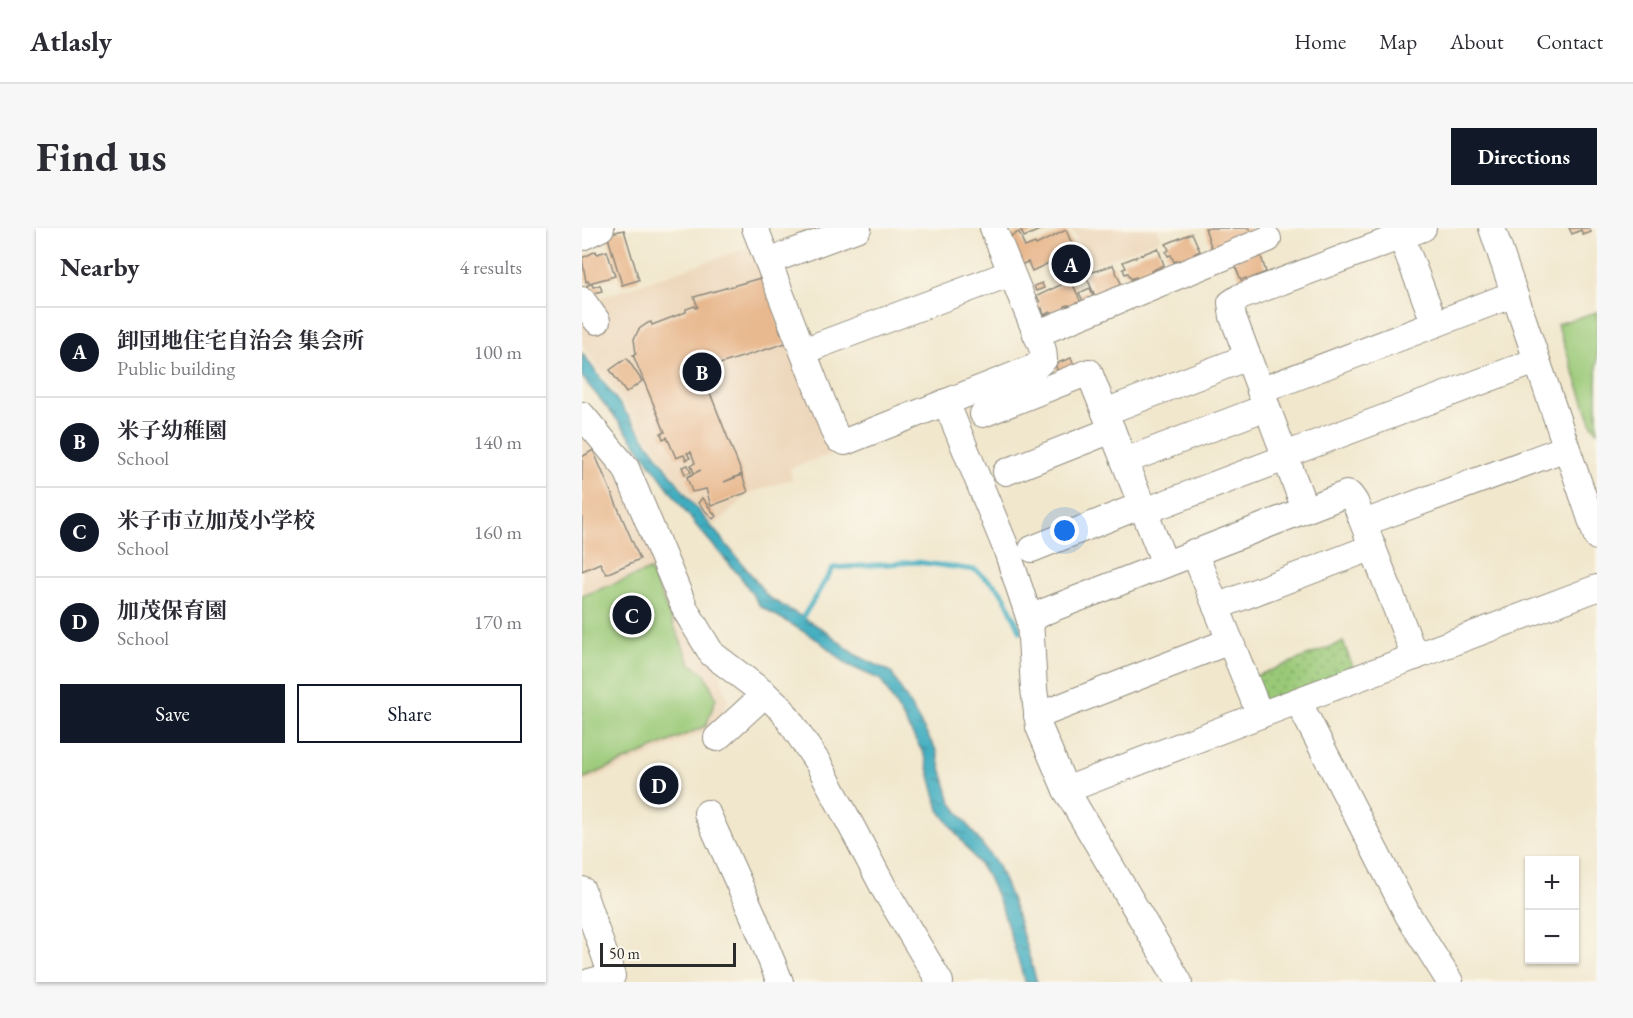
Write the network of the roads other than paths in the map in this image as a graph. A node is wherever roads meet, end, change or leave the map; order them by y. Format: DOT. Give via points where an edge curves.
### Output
graph roads {
  1 [pos="601,228"];
  2 [pos="755,228"];
  3 [pos="858,228"];
  4 [pos="993,228"];
  5 [pos="1492,228"];
  6 [pos="1412,232"];
  7 [pos="582,237"];
  8 [pos="1268,239"];
  9 [pos="769,261"];
  10 [pos="1011,273"];
  11 [pos="1514,294"];
  12 [pos="582,300"];
  13 [pos="597,321"];
  14 [pos="1435,324"];
  15 [pos="1036,334"];
  16 [pos="803,351"];
  17 [pos="1248,357"];
  18 [pos="1536,361"];
  19 [pos="1263,399"];
  20 [pos="946,402"];
  21 [pos="983,414"];
  22 [pos="582,415"];
  23 [pos="1109,421"];
  24 [pos="1566,448"];
  25 [pos="1285,456"];
  26 [pos="1125,461"];
  27 [pos="1006,472"];
  28 [pos="1144,508"];
  29 [pos="1305,509"];
  30 [pos="1364,523"];
  31 [pos="1597,537"];
  32 [pos="1373,547"];
  33 [pos="1032,549"];
  34 [pos="1194,552"];
  35 [pos="1165,564"];
  36 [pos="1597,588"];
  37 [pos="1216,607"];
  38 [pos="1030,620"];
  39 [pos="1230,641"];
  40 [pos="1415,657"];
  41 [pos="765,694"];
  42 [pos="1298,701"];
  43 [pos="1260,714"];
  44 [pos="1037,716"];
  45 [pos="717,738"];
  46 [pos="1066,790"];
  47 [pos="707,813"];
  48 [pos="582,890"];
  49 [pos="589,982"];
  50 [pos="780,982"];
  51 [pos="940,982"];
  52 [pos="1179,982"];
  53 [pos="1450,982"];
  1 -- 7 [label="street"];
  2 -- 9 [label="street"];
  3 -- 9 [label="street"];
  4 -- 10 [label="street"];
  5 -- 11 [label="street"];
  6 -- 14 [label="street"];
  6 -- 17 [label="street" via="1231,303"];
  8 -- 15 [label="street"];
  9 -- 16 [label="street"];
  10 -- 15 [label="street"];
  10 -- 16 [label="street"];
  11 -- 14 [label="street"];
  11 -- 18 [label="street"];
  12 -- 13 [label="street"];
  14 -- 19 [label="street"];
  15 -- 20 [label="street" via="1045,357 1038,365"];
  16 -- 20 [label="street" via="835,434 842,441"];
  17 -- 19 [label="street"];
  17 -- 23 [label="street"];
  18 -- 24 [label="street"];
  18 -- 25 [label="street"];
  19 -- 25 [label="street"];
  19 -- 26 [label="street"];
  20 -- 38 [label="street" via="1006,548"];
  21 -- 23 [label="street" via="1089,372"];
  22 -- 41 [label="street" via="626,468 686,611 712,654"];
  23 -- 26 [label="street"];
  23 -- 27 [label="street"];
  24 -- 30 [label="street"];
  24 -- 31 [label="street"];
  25 -- 28 [label="street"];
  25 -- 29 [label="street"];
  26 -- 28 [label="street"];
  28 -- 33 [label="street"];
  28 -- 35 [label="street"];
  29 -- 30 [label="street" via="1346,494 1355,502"];
  29 -- 34 [label="street"];
  30 -- 32 [label="street"];
  32 -- 37 [label="street"];
  32 -- 40 [label="street"];
  34 -- 35 [label="street"];
  34 -- 37 [label="street"];
  35 -- 38 [label="street"];
  36 -- 40 [label="street"];
  37 -- 39 [label="street"];
  38 -- 44 [label="street"];
  39 -- 43 [label="street"];
  39 -- 44 [label="street"];
  40 -- 42 [label="street"];
  41 -- 45 [label="street"];
  41 -- 51 [label="street" via="783,711 818,764 885,890"];
  42 -- 43 [label="street"];
  42 -- 53 [label="street" via="1408,915"];
  43 -- 46 [label="street"];
  44 -- 46 [label="street"];
  46 -- 52 [label="street"];
  47 -- 50 [label="street"];
  48 -- 49 [label="street" via="612,976"];
}
